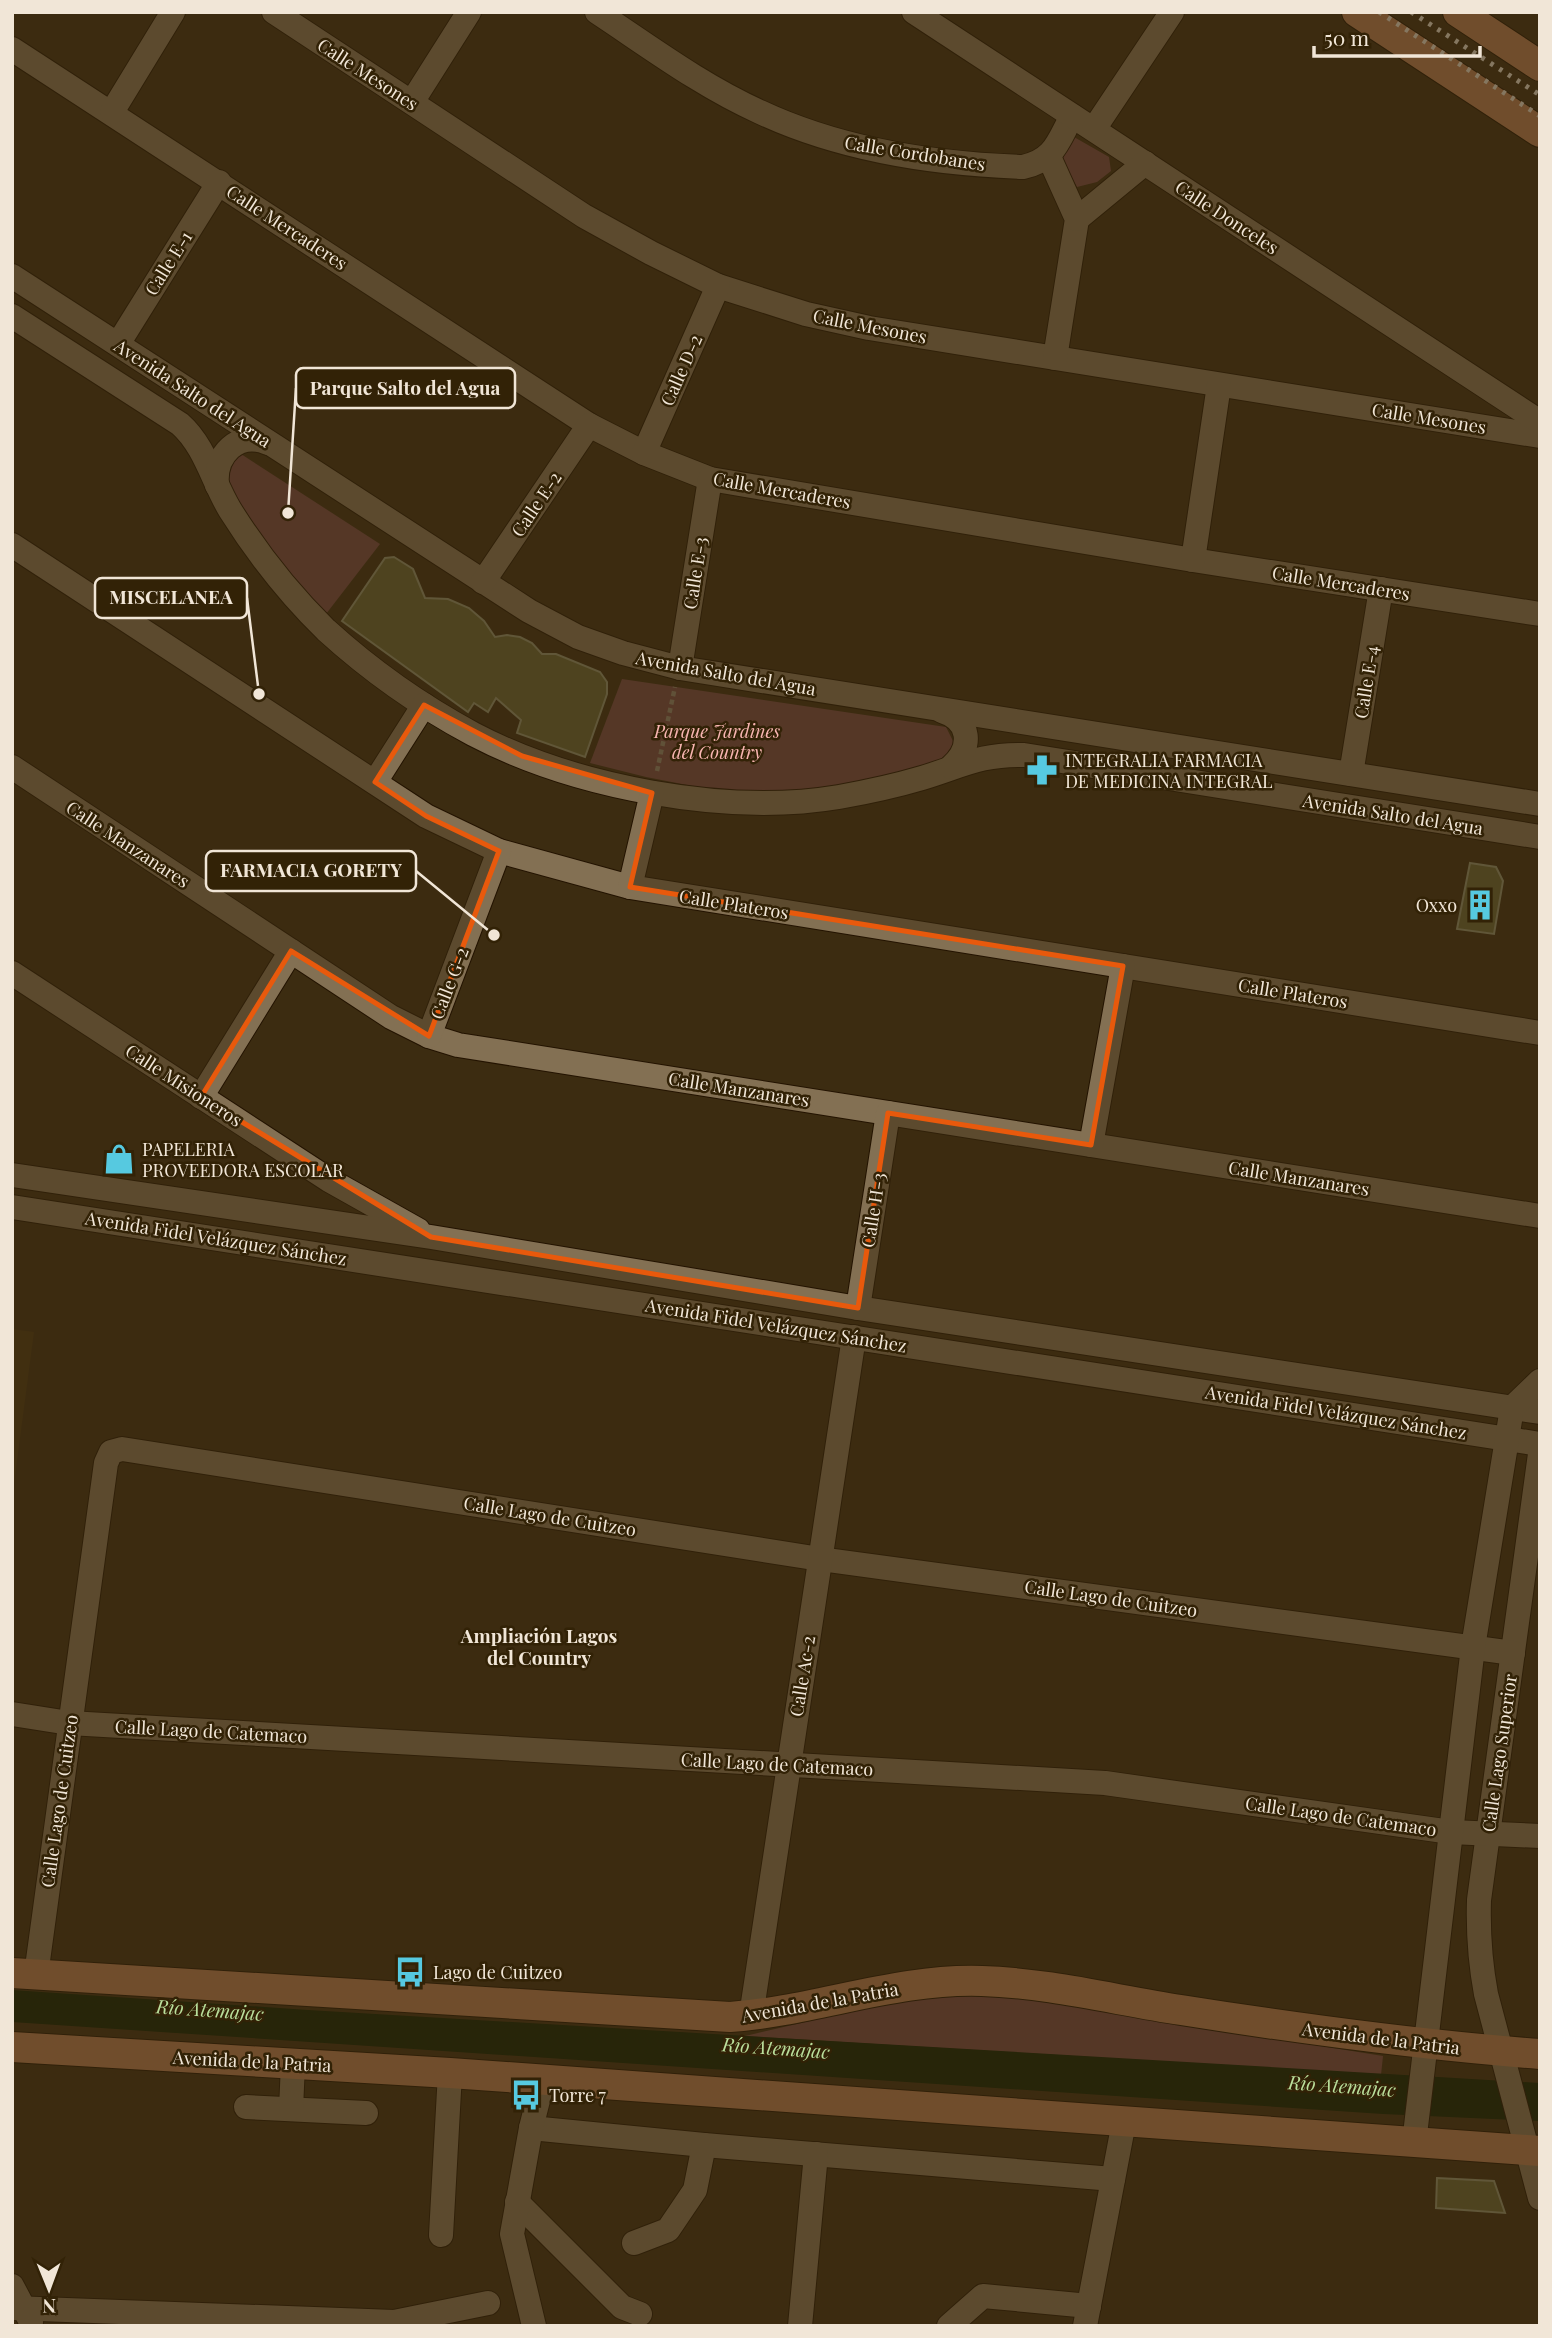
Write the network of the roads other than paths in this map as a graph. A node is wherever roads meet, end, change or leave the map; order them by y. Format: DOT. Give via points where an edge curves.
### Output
graph roads {
  1 [pos="173,12"];
  2 [pos="274,12"];
  3 [pos="469,12"];
  4 [pos="597,12"];
  5 [pos="914,12"];
  6 [pos="1172,12"];
  7 [pos="1357,12"];
  8 [pos="1458,12"];
  9 [pos="12,49"];
  10 [pos="1540,66"];
  11 [pos="412,103"];
  12 [pos="112,113"];
  13 [pos="1072,116"];
  14 [pos="1094,130"];
  15 [pos="1540,132"];
  16 [pos="1049,157"];
  17 [pos="1145,163"];
  18 [pos="219,182"];
  19 [pos="1077,219"];
  20 [pos="12,276"];
  21 [pos="718,286"];
  22 [pos="12,316"];
  23 [pos="118,344"];
  24 [pos="1055,358"];
  25 [pos="1219,385"];
  26 [pos="1540,422"];
  27 [pos="589,425"];
  28 [pos="1540,436"];
  29 [pos="272,444"];
  30 [pos="643,453"];
  31 [pos="710,478"];
  32 [pos="217,485"];
  33 [pos="12,545"];
  34 [pos="1193,560"];
  35 [pos="483,582"];
  36 [pos="1381,589"];
  37 [pos="1540,614"];
  38 [pos="680,668"];
  39 [pos="424,705"];
  40 [pos="934,708"];
  41 [pos="1258,759"];
  42 [pos="12,767"];
  43 [pos="951,767"];
  44 [pos="1351,774"];
  45 [pos="375,782"];
  46 [pos="1254,792"];
  47 [pos="652,793"];
  48 [pos="1540,804"];
  49 [pos="1540,837"];
  50 [pos="499,851"];
  51 [pos="630,887"];
  52 [pos="291,951"];
  53 [pos="1123,966"];
  54 [pos="12,973"];
  55 [pos="1539,1027"];
  56 [pos="429,1036"];
  57 [pos="201,1097"];
  58 [pos="888,1113"];
  59 [pos="1091,1145"];
  60 [pos="12,1175"];
  61 [pos="12,1207"];
  62 [pos="1540,1216"];
  63 [pos="431,1237"];
  64 [pos="737,1288"];
  65 [pos="858,1308"];
  66 [pos="733,1318"];
  67 [pos="854,1337"];
  68 [pos="1540,1381"];
  69 [pos="1381,1388"];
  70 [pos="1512,1408"];
  71 [pos="1540,1412"];
  72 [pos="1376,1418"];
  73 [pos="1507,1439"];
  74 [pos="1540,1444"];
  75 [pos="1540,1454"];
  76 [pos="820,1559"];
  77 [pos="1473,1647"];
  78 [pos="1513,1653"];
  79 [pos="12,1714"];
  80 [pos="69,1723"];
  81 [pos="789,1765"];
  82 [pos="1451,1832"];
  83 [pos="1488,1834"];
  84 [pos="1540,1836"];
  85 [pos="24,1974"];
  86 [pos="751,2016"];
  87 [pos="12,2047"];
  88 [pos="1425,2052"];
  89 [pos="1540,2054"];
  90 [pos="1504,2061"];
  91 [pos="293,2064"];
  92 [pos="450,2073"];
  93 [pos="543,2080"];
  94 [pos="246,2107"];
  95 [pos="291,2109"];
  96 [pos="366,2113"];
  97 [pos="1124,2122"];
  98 [pos="531,2128"];
  99 [pos="1415,2134"];
  100 [pos="705,2145"];
  101 [pos="1530,2145"];
  102 [pos="816,2154"];
  103 [pos="1114,2179"];
  104 [pos="1540,2197"];
  105 [pos="517,2202"];
  106 [pos="441,2235"];
  107 [pos="634,2243"];
  108 [pos="12,2286"];
  109 [pos="488,2304"];
  110 [pos="23,2315"];
  111 [pos="628,2316"];
  112 [pos="1087,2316"];
  113 [pos="436,2320"];
  114 [pos="534,2326"];
  115 [pos="800,2326"];
  116 [pos="949,2326"];
  1 -- 12 [label="street"];
  2 -- 11 [label="street, Calle Mesones"];
  3 -- 11 [label="street"];
  4 -- 16 [label="street, Calle Cordobanes" via="735,99 832,140 906,156 1007,166 1023,167"];
  5 -- 13 [label="street, Calle Donceles"];
  6 -- 14 [label="street"];
  7 -- 15 [label="main road"];
  8 -- 10 [label="main road"];
  9 -- 12 [label="street, Calle Mercaderes"];
  11 -- 21 [label="street, Calle Mesones" via="584,216"];
  12 -- 18 [label="street, Calle Mercaderes"];
  13 -- 14 [label="street, Calle Donceles"];
  13 -- 16 [label="street"];
  14 -- 17 [label="street, Calle Donceles"];
  16 -- 19 [label="street"];
  17 -- 19 [label="street"];
  17 -- 26 [label="street, Calle Donceles"];
  18 -- 23 [label="street, Calle E-1"];
  18 -- 27 [label="street, Calle Mercaderes"];
  19 -- 24 [label="street"];
  20 -- 23 [label="street, Avenida Salto del Agua"];
  21 -- 24 [label="street, Calle Mesones" via="869,328"];
  21 -- 30 [label="street, Calle D-2"];
  22 -- 32 [label="street, Avenida Salto del Agua" via="180,424 192,434"];
  23 -- 29 [label="street, Avenida Salto del Agua"];
  24 -- 25 [label="street, Calle Mesones"];
  25 -- 28 [label="street, Calle Mesones"];
  25 -- 34 [label="street"];
  27 -- 30 [label="street, Calle Mercaderes"];
  27 -- 35 [label="street, Calle E-2"];
  29 -- 32 [label="street" via="254,439 234,443 217,466"];
  29 -- 35 [label="street, Avenida Salto del Agua"];
  30 -- 31 [label="street, Calle Mercaderes"];
  31 -- 34 [label="street, Calle Mercaderes"];
  31 -- 38 [label="street, Calle E-3"];
  32 -- 39 [label="street, Avenida Salto del Agua" via="292,594 327,630"];
  33 -- 45 [label="street, Calle Plateros"];
  34 -- 36 [label="street, Calle Mercaderes"];
  35 -- 38 [label="street, Avenida Salto del Agua" via="578,638"];
  36 -- 37 [label="street, Calle Mercaderes"];
  36 -- 44 [label="street, Calle E-4"];
  38 -- 40 [label="street, Avenida Salto del Agua"];
  39 -- 45 [label="street"];
  39 -- 47 [label="street, Avenida Salto del Agua" via="522,756"];
  40 -- 41 [label="street, Avenida Salto del Agua"];
  40 -- 43 [label="street" via="951,713 963,727 966,744"];
  41 -- 44 [label="street, Avenida Salto del Agua"];
  41 -- 46 [label="street"];
  42 -- 52 [label="street, Calle Manzanares"];
  43 -- 46 [label="street, Avenida Salto del Agua" via="1002,754 1024,755"];
  43 -- 47 [label="street, Avenida Salto del Agua" via="880,789 797,801 748,803"];
  44 -- 48 [label="street, Avenida Salto del Agua"];
  45 -- 50 [label="street, Calle Plateros" via="426,816"];
  46 -- 49 [label="street, Avenida Salto del Agua"];
  47 -- 51 [label="street"];
  50 -- 51 [label="street, Calle Plateros"];
  50 -- 56 [label="street, Calle G-2"];
  51 -- 53 [label="street, Calle Plateros"];
  52 -- 56 [label="street, Calle Manzanares" via="391,1017"];
  52 -- 57 [label="street"];
  53 -- 55 [label="street, Calle Plateros"];
  53 -- 59 [label="street"];
  54 -- 57 [label="street, Calle Misioneros"];
  56 -- 58 [label="street, Calle Manzanares" via="458,1045"];
  57 -- 63 [label="street, Calle Misioneros" via="329,1180"];
  58 -- 59 [label="street, Calle Manzanares"];
  58 -- 65 [label="street, Calle H-3"];
  59 -- 62 [label="street, Calle Manzanares"];
  60 -- 63 [label="street, Avenida Fidel Velázquez Sánchez"];
  61 -- 66 [label="street, Avenida Fidel Velázquez Sánchez"];
  63 -- 64 [label="street, Avenida Fidel Velázquez Sánchez"];
  64 -- 65 [label="street, Avenida Fidel Velázquez Sánchez"];
  64 -- 66 [label="street"];
  65 -- 69 [label="street, Avenida Fidel Velázquez Sánchez"];
  66 -- 67 [label="street, Avenida Fidel Velázquez Sánchez"];
  67 -- 72 [label="street, Avenida Fidel Velázquez Sánchez"];
  67 -- 76 [label="street, Calle Ac-2"];
  68 -- 70 [label="street"];
  69 -- 70 [label="street, Avenida Fidel Velázquez Sánchez"];
  69 -- 72 [label="street"];
  70 -- 71 [label="street, Avenida Fidel Velázquez Sánchez"];
  70 -- 73 [label="street, Calle Lago Superior"];
  72 -- 73 [label="street, Avenida Fidel Velázquez Sánchez"];
  73 -- 74 [label="street, Avenida Fidel Velázquez Sánchez"];
  73 -- 77 [label="street, Calle Lago Superior"];
  75 -- 78 [label="street, Calle Lago Superior"];
  76 -- 77 [label="street, Calle Lago de Cuitzeo"];
  76 -- 80 [label="street, Calle Lago de Cuitzeo" via="122,1449 111,1452 106,1463"];
  76 -- 81 [label="street, Calle Ac-2"];
  77 -- 78 [label="street, Calle Lago de Cuitzeo"];
  77 -- 82 [label="street, Calle Lago Superior"];
  78 -- 83 [label="street, Calle Lago Superior"];
  79 -- 80 [label="street, Calle Lago de Catemaco"];
  80 -- 81 [label="street, Calle Lago de Catemaco"];
  80 -- 85 [label="street, Calle Lago de Cuitzeo"];
  81 -- 82 [label="street, Calle Lago de Catemaco" via="1105,1783"];
  81 -- 86 [label="street, Calle Ac-2"];
  82 -- 83 [label="street, Calle Lago de Catemaco"];
  82 -- 88 [label="street, Calle Lago Superior"];
  83 -- 84 [label="street, Calle Lago de Catemaco"];
  83 -- 90 [label="street, Calle Lago Superior" via="1479,1900 1480,1964"];
  85 -- 86 [label="main road, Avenida de la Patria"];
  86 -- 88 [label="main road, Avenida de la Patria" via="879,1990 981,1981 1038,1986"];
  87 -- 91 [label="main road, Avenida de la Patria"];
  88 -- 90 [label="main road, Avenida de la Patria"];
  88 -- 99 [label="street, Calle Lago Superior"];
  89 -- 90 [label="main road, Avenida de la Patria"];
  90 -- 101 [label="street, Calle Lago Superior"];
  91 -- 92 [label="main road, Avenida de la Patria"];
  91 -- 95 [label="street"];
  92 -- 93 [label="main road, Avenida de la Patria"];
  92 -- 106 [label="street"];
  93 -- 97 [label="main road, Avenida de la Patria"];
  93 -- 98 [label="street"];
  94 -- 95 [label="street"];
  95 -- 96 [label="street"];
  97 -- 99 [label="main road, Avenida de la Patria"];
  97 -- 103 [label="street"];
  98 -- 100 [label="street"];
  98 -- 105 [label="street"];
  99 -- 101 [label="main road, Avenida de la Patria"];
  100 -- 102 [label="street"];
  100 -- 107 [label="street" via="695,2190 668,2230"];
  101 -- 104 [label="street"];
  102 -- 103 [label="street"];
  102 -- 115 [label="street"];
  103 -- 112 [label="street"];
  105 -- 111 [label="street"];
  105 -- 114 [label="street" via="512,2234"];
  108 -- 110 [label="street"];
  109 -- 113 [label="street"];
  110 -- 113 [label="street"];
  112 -- 116 [label="street" via="983,2295"];
}
